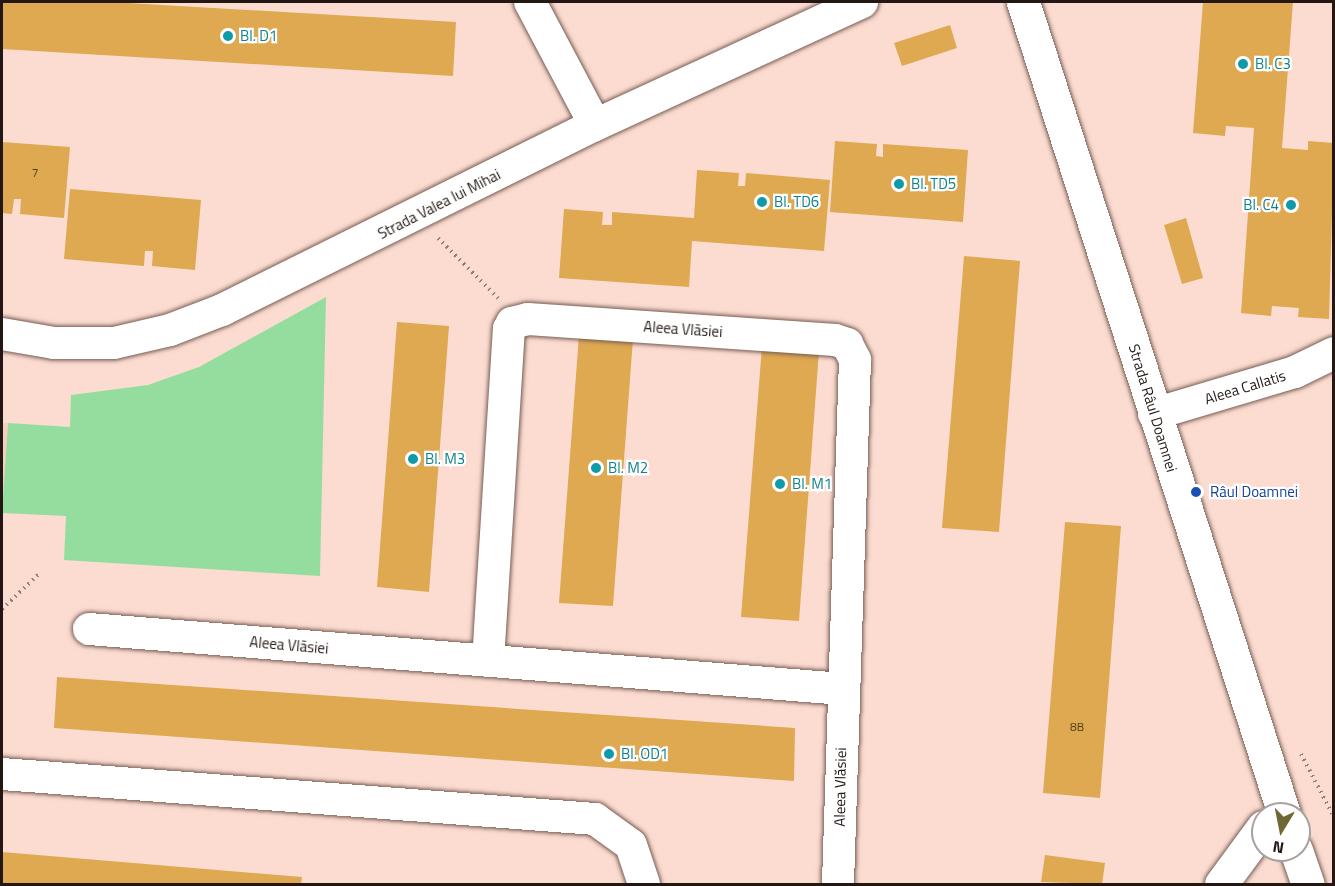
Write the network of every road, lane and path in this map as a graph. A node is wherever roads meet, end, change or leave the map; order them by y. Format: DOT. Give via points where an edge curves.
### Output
graph roads {
  1 [pos="530,2"];
  2 [pos="862,2"];
  3 [pos="1023,2"];
  4 [pos="595,126"];
  5 [pos="415,215"];
  6 [pos="520,320"];
  7 [pos="2,334"];
  8 [pos="1334,353"];
  9 [pos="1154,414"];
  10 [pos="38,575"];
  11 [pos="2,609"];
  12 [pos="89,629"];
  13 [pos="488,661"];
  14 [pos="843,689"];
  15 [pos="2,774"];
  16 [pos="1275,802"];
  17 [pos="1251,844"];
  18 [pos="1300,862"];
  19 [pos="645,885"];
  20 [pos="838,885"];
  21 [pos="1221,885"];
  22 [pos="1308,885"];
  1 -- 4 [label="street"];
  2 -- 4 [label="street, Strada Valea lui Mihai"];
  3 -- 9 [label="main road, Strada Râul Doamnei"];
  4 -- 5 [label="street, Strada Valea lui Mihai"];
  5 -- 6 [label="path"];
  5 -- 7 [label="street, Strada Valea lui Mihai" via="222,310 170,330 114,343 54,343"];
  6 -- 13 [label="street" via="509,329"];
  6 -- 14 [label="street, Aleea Vlăsiei" via="835,340 847,344 855,360"];
  8 -- 9 [label="street, Aleea Callatis" via="1295,372"];
  9 -- 16 [label="main road, Strada Râul Doamnei"];
  10 -- 11 [label="path"];
  12 -- 13 [label="street, Aleea Vlăsiei"];
  13 -- 14 [label="street, Aleea Vlăsiei"];
  14 -- 20 [label="street, Aleea Vlăsiei"];
  15 -- 19 [label="street" via="595,819 631,845"];
  17 -- 21 [label="main road"];
  18 -- 22 [label="main road"];
}
